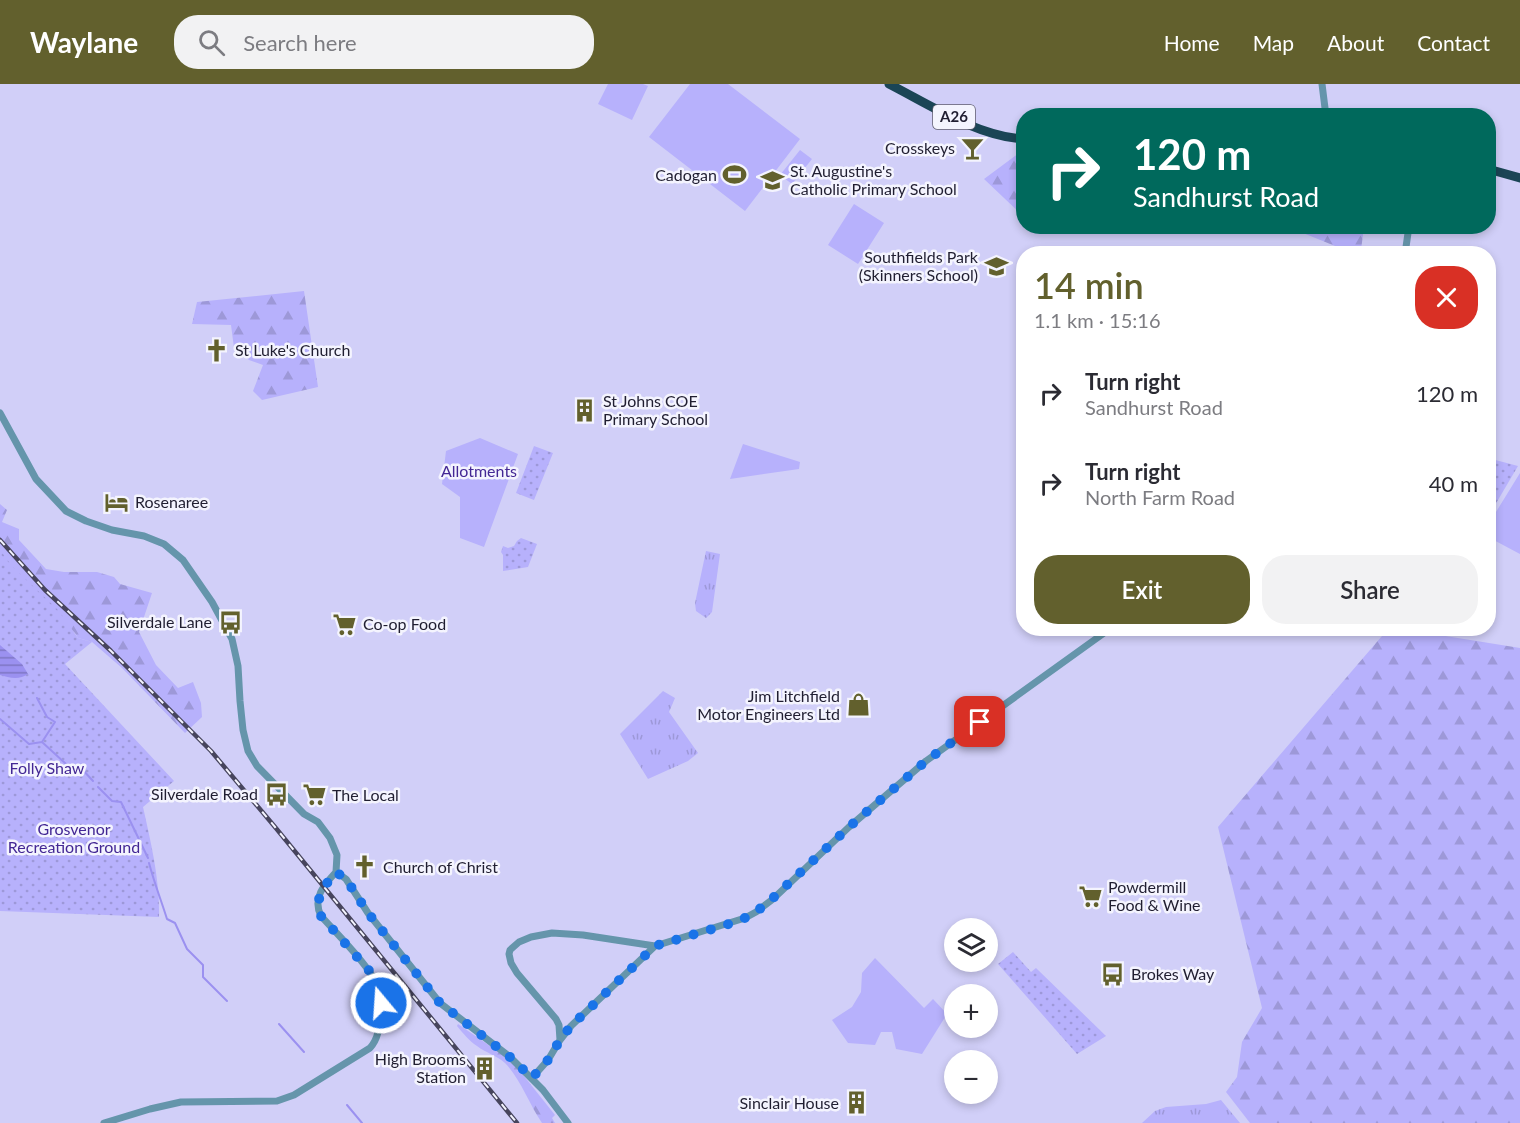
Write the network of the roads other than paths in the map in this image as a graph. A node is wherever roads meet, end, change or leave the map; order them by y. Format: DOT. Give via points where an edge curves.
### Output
graph roads {
  1 [pos="889,84"];
  2 [pos="1322,84"];
  3 [pos="1325,108"];
  4 [pos="1016,138"];
  5 [pos="1496,171"];
  6 [pos="1520,178"];
  7 [pos="0,413"];
  8 [pos="1100,636"];
  9 [pos="336,872"];
  10 [pos="655,946"];
  11 [pos="560,1040"];
  12 [pos="532,1078"];
  13 [pos="104,1123"];
  14 [pos="568,1123"];
  1 -- 4 [label="highway, A26" via="967,124"];
  2 -- 3 [label="street"];
  5 -- 6 [label="highway"];
  7 -- 9 [label="street" via="36,479 66,511 112,530 164,544 183,560 232,639 248,751 257,766 330,838 337,855"];
  8 -- 10 [label="street" via="926,761 756,912 739,921"];
  9 -- 12 [label="street" via="346,879 368,913 440,1003"];
  9 -- 13 [label="street" via="318,898 318,909 368,969 381,994 379,1029 370,1048 294,1095 277,1101 181,1102"];
  10 -- 11 [label="street"];
  10 -- 11 [label="street" via="552,933 513,946 509,954 511,963 556,1019"];
  11 -- 12 [label="street"];
  12 -- 14 [label="street"];
}
